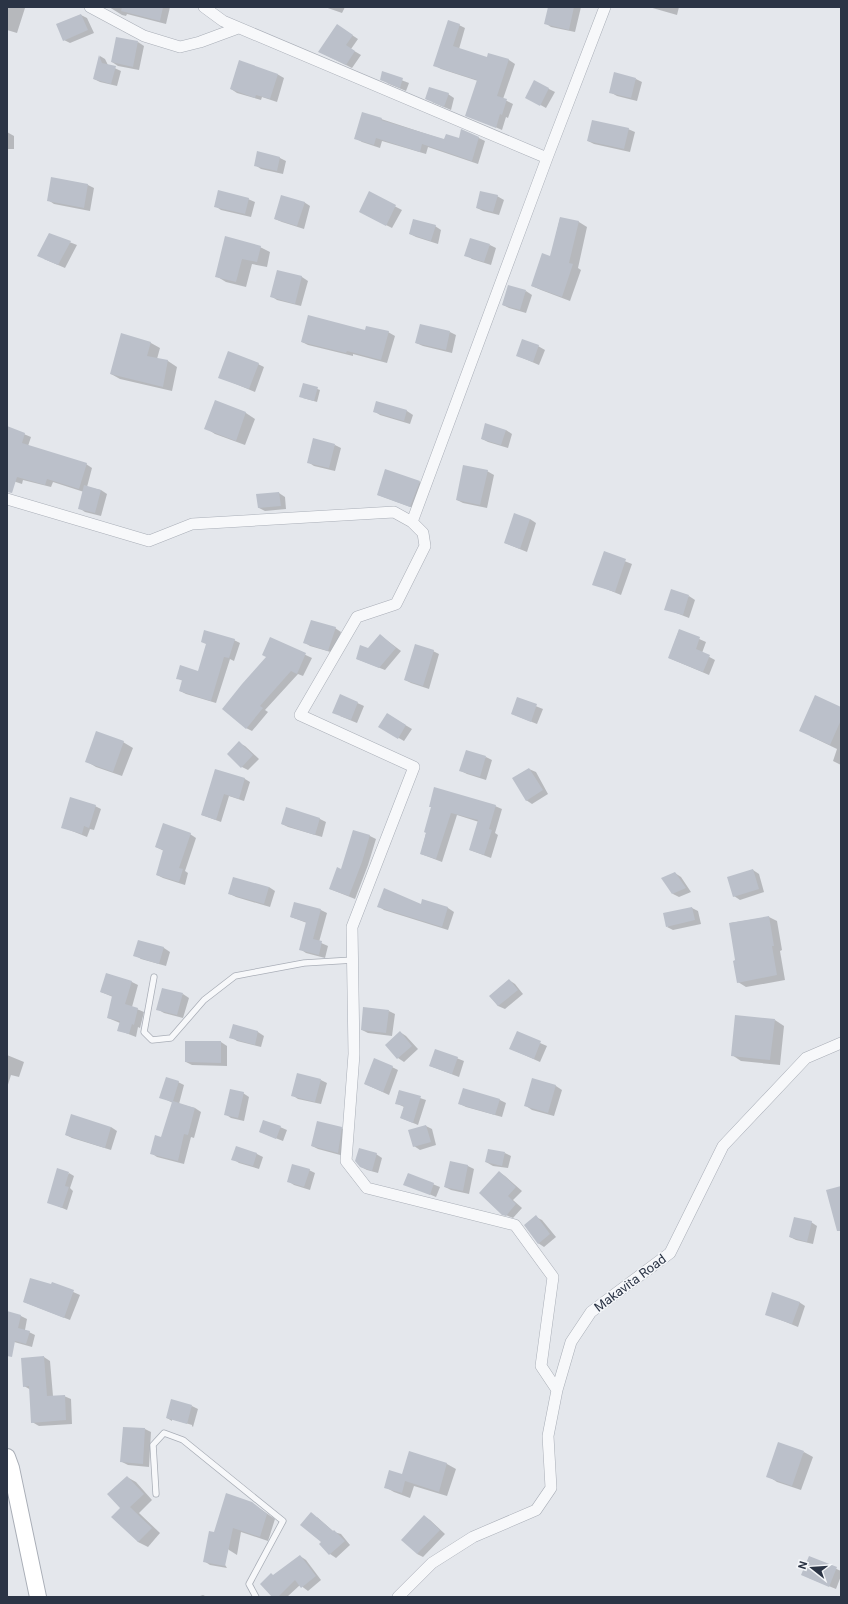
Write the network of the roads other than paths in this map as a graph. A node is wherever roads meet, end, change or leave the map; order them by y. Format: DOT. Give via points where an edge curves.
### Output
graph roads {
  1 [pos="90,7"];
  2 [pos="204,7"];
  3 [pos="605,7"];
  4 [pos="238,28"];
  5 [pos="547,158"];
  6 [pos="7,499"];
  7 [pos="412,522"];
  8 [pos="354,960"];
  9 [pos="154,977"];
  10 [pos="841,1043"];
  11 [pos="557,1390"];
  12 [pos="7,1457"];
  13 [pos="156,1494"];
  14 [pos="38,1597"];
  15 [pos="256,1597"];
  16 [pos="398,1597"];
  1 -- 4 [label="street" via="144,36 180,47"];
  2 -- 4 [label="street" via="223,22"];
  3 -- 5 [label="street"];
  4 -- 5 [label="street"];
  5 -- 7 [label="street"];
  6 -- 7 [label="street" via="149,541 192,524 394,512"];
  7 -- 8 [label="street" via="423,533 425,546 396,604 357,616 300,715 414,767 352,927"];
  8 -- 9 [label="lane" via="304,963 235,976 204,1000 171,1038 152,1040 144,1032"];
  8 -- 11 [label="street" via="354,1054 346,1161 367,1188 515,1225 553,1277 541,1366"];
  10 -- 11 [label="street, Makavita Road" via="806,1058 723,1146 670,1253 591,1312 571,1342"];
  11 -- 16 [label="street, Makavita Road" via="548,1436 550,1488 536,1510 467,1540 432,1563"];
  12 -- 14 [label="main road"];
  13 -- 15 [label="lane" via="153,1445 164,1433 183,1440 283,1521 248,1584"];
}
